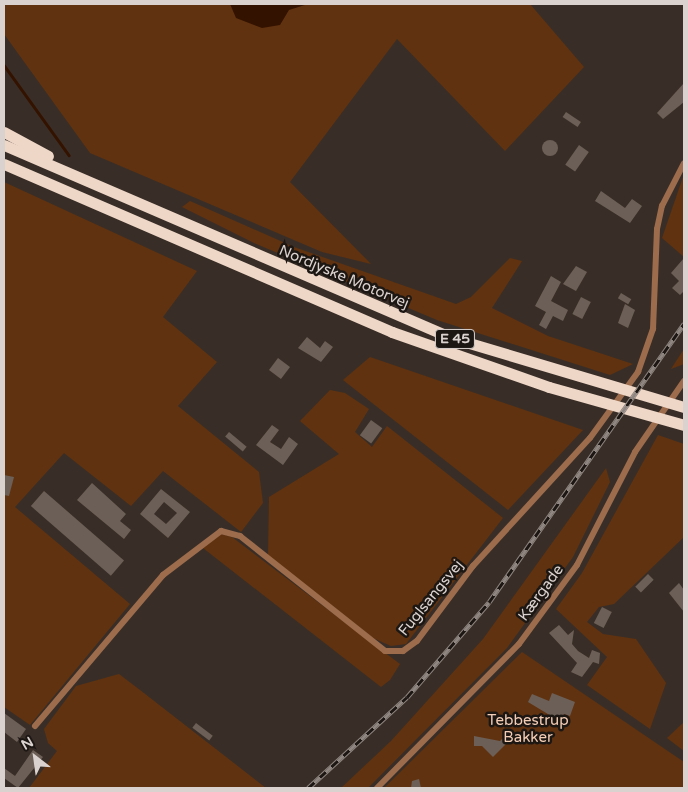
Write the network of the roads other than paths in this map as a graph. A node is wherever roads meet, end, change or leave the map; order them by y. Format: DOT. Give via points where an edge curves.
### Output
graph roads {
  1 [pos="4,132"];
  2 [pos="4,145"];
  3 [pos="684,163"];
  4 [pos="4,164"];
  5 [pos="302,277"];
  6 [pos="684,381"];
  7 [pos="681,406"];
  8 [pos="684,425"];
  9 [pos="35,726"];
  10 [pos="377,788"];
  1 -- 5 [label="highway"];
  2 -- 5 [label="highway, Nordjyske Motorvej / E 45"];
  3 -- 9 [label="street, Fuglsangsvej" via="666,198 656,229 653,329 638,372 590,438 473,566 417,641 403,652 385,651 240,536 221,531 164,575"];
  4 -- 8 [label="highway, E 45" via="392,332 602,403"];
  5 -- 7 [label="highway, Nordjyske Motorvej / E 45" via="449,337"];
  6 -- 10 [label="street, Kærgade" via="635,452 577,564 519,644"];
}
